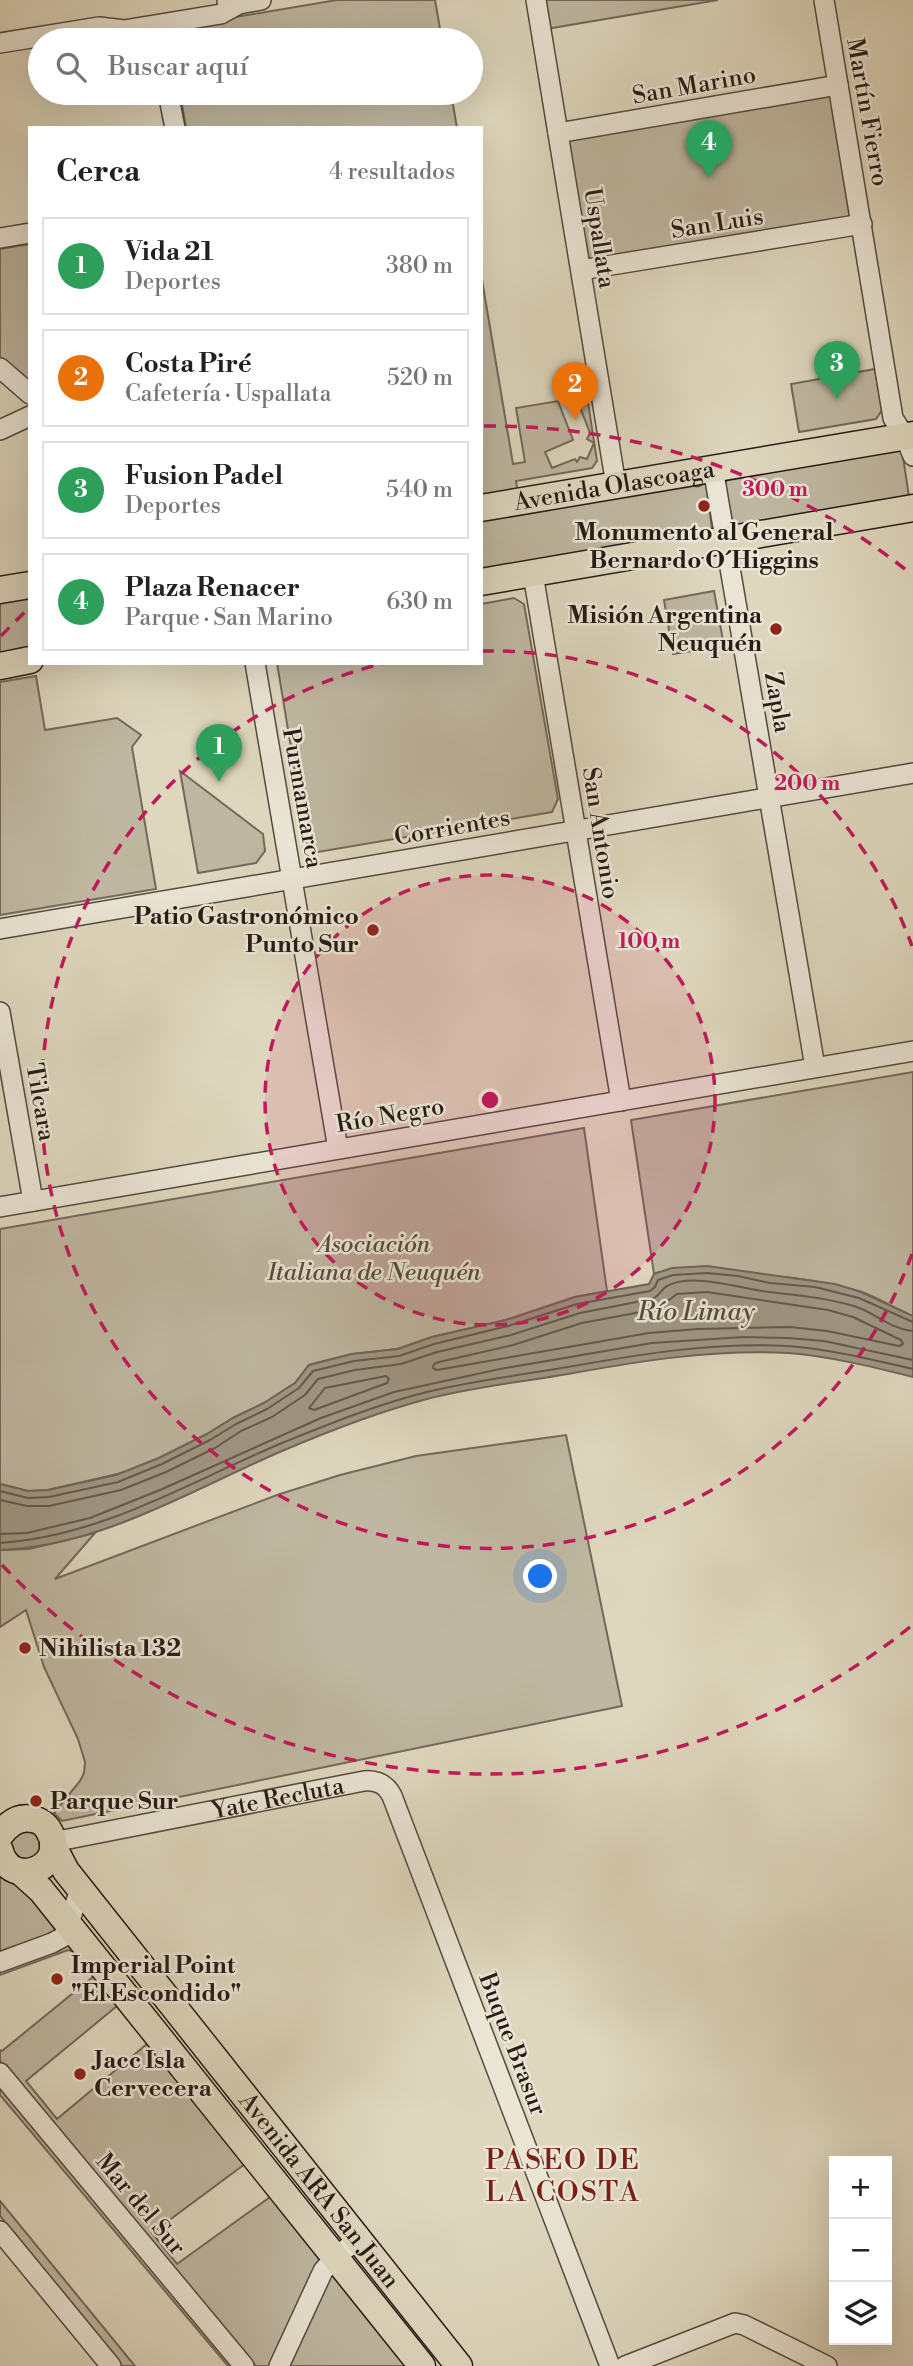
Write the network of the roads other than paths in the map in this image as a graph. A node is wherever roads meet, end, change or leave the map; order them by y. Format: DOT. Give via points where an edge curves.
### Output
graph roads {
  1 [pos="261,0"];
  2 [pos="536,0"];
  3 [pos="824,0"];
  4 [pos="193,6"];
  5 [pos="93,28"];
  6 [pos="158,28"];
  7 [pos="28,38"];
  8 [pos="0,43"];
  9 [pos="838,85"];
  10 [pos="170,105"];
  11 [pos="174,126"];
  12 [pos="558,133"];
  13 [pos="862,224"];
  14 [pos="28,233"];
  15 [pos="1,238"];
  16 [pos="580,270"];
  17 [pos="0,368"];
  18 [pos="28,392"];
  19 [pos="28,417"];
  20 [pos="0,430"];
  21 [pos="910,443"];
  22 [pos="713,468"];
  23 [pos="616,485"];
  24 [pos="483,508"];
  25 [pos="913,508"];
  26 [pos="726,540"];
  27 [pos="533,574"];
  28 [pos="483,582"];
  29 [pos="28,585"];
  30 [pos="0,590"];
  31 [pos="28,660"];
  32 [pos="255,665"];
  33 [pos="0,666"];
  34 [pos="913,773"];
  35 [pos="769,798"];
  36 [pos="576,831"];
  37 [pos="292,879"];
  38 [pos="0,929"];
  39 [pos="0,1012"];
  40 [pos="913,1051"];
  41 [pos="815,1068"];
  42 [pos="621,1101"];
  43 [pos="338,1149"];
  44 [pos="33,1201"];
  45 [pos="0,1207"];
  46 [pos="381,1783"];
  47 [pos="53,1844"];
  48 [pos="5,1852"];
  49 [pos="80,1889"];
  50 [pos="70,1926"];
  51 [pos="0,1962"];
  52 [pos="0,2073"];
  53 [pos="0,2231"];
  54 [pos="359,2239"];
  55 [pos="335,2257"];
  56 [pos="111,2366"];
  57 [pos="244,2366"];
  58 [pos="279,2366"];
  59 [pos="422,2366"];
  60 [pos="459,2366"];
  61 [pos="610,2366"];
  62 [pos="625,2366"];
  63 [pos="827,2366"];
  1 -- 4 [label="street"];
  2 -- 12 [label="street, Uspallata"];
  3 -- 9 [label="street, Martín Fierro"];
  4 -- 6 [label="street"];
  5 -- 6 [label="street" via="118,17"];
  7 -- 8 [label="street"];
  9 -- 12 [label="street, San Marino"];
  9 -- 13 [label="street, Martín Fierro"];
  10 -- 11 [label="street"];
  12 -- 16 [label="street, Uspallata"];
  13 -- 16 [label="street, San Luis"];
  13 -- 21 [label="street, Martín Fierro" via="893,418"];
  14 -- 15 [label="street"];
  16 -- 23 [label="street, Uspallata"];
  17 -- 18 [label="street"];
  19 -- 20 [label="street"];
  21 -- 22 [label="main road, Avenida Olascoaga"];
  22 -- 23 [label="main road, Avenida Olascoaga"];
  22 -- 26 [label="street, Zapla"];
  23 -- 24 [label="main road, Avenida Olascoaga"];
  25 -- 26 [label="main road"];
  26 -- 27 [label="main road"];
  26 -- 35 [label="street, Zapla"];
  27 -- 28 [label="main road"];
  27 -- 36 [label="street, San Antonio"];
  29 -- 30 [label="main road"];
  31 -- 33 [label="main road"];
  32 -- 37 [label="street, Purmamarca"];
  34 -- 35 [label="street, Corrientes"];
  35 -- 36 [label="street, Corrientes"];
  35 -- 41 [label="street, Zapla"];
  36 -- 37 [label="street, Corrientes"];
  36 -- 42 [label="street, San Antonio"];
  37 -- 38 [label="street, Corrientes"];
  37 -- 43 [label="street, Purmamarca"];
  39 -- 44 [label="street, Tilcara"];
  40 -- 41 [label="street, Río Negro"];
  41 -- 42 [label="street, Río Negro"];
  42 -- 43 [label="street, Río Negro"];
  43 -- 44 [label="street, Río Negro"];
  44 -- 45 [label="street, Río Negro"];
  46 -- 47 [label="street, Yate Recluta" via="364,1781"];
  46 -- 61 [label="street, Buque Brasur" via="393,1796"];
  47 -- 48 [label="main road" via="52,1853 37,1870"];
  47 -- 48 [label="main road" via="44,1825 30,1818 15,1821"];
  47 -- 49 [label="main road, Avenida ARA San Juan" via="62,1866"];
  48 -- 50 [label="main road, Avenida ARA San Juan"];
  49 -- 50 [label="street"];
  49 -- 54 [label="main road, Avenida ARA San Juan"];
  50 -- 51 [label="street" via="61,1939"];
  50 -- 55 [label="main road, Avenida ARA San Juan"];
  52 -- 57 [label="street, Mar del Sur"];
  53 -- 56 [label="street"];
  54 -- 55 [label="street"];
  54 -- 60 [label="main road, Avenida ARA San Juan"];
  55 -- 58 [label="street" via="320,2276"];
  55 -- 59 [label="main road, Avenida ARA San Juan"];
  62 -- 63 [label="street" via="735,2323"];
}
